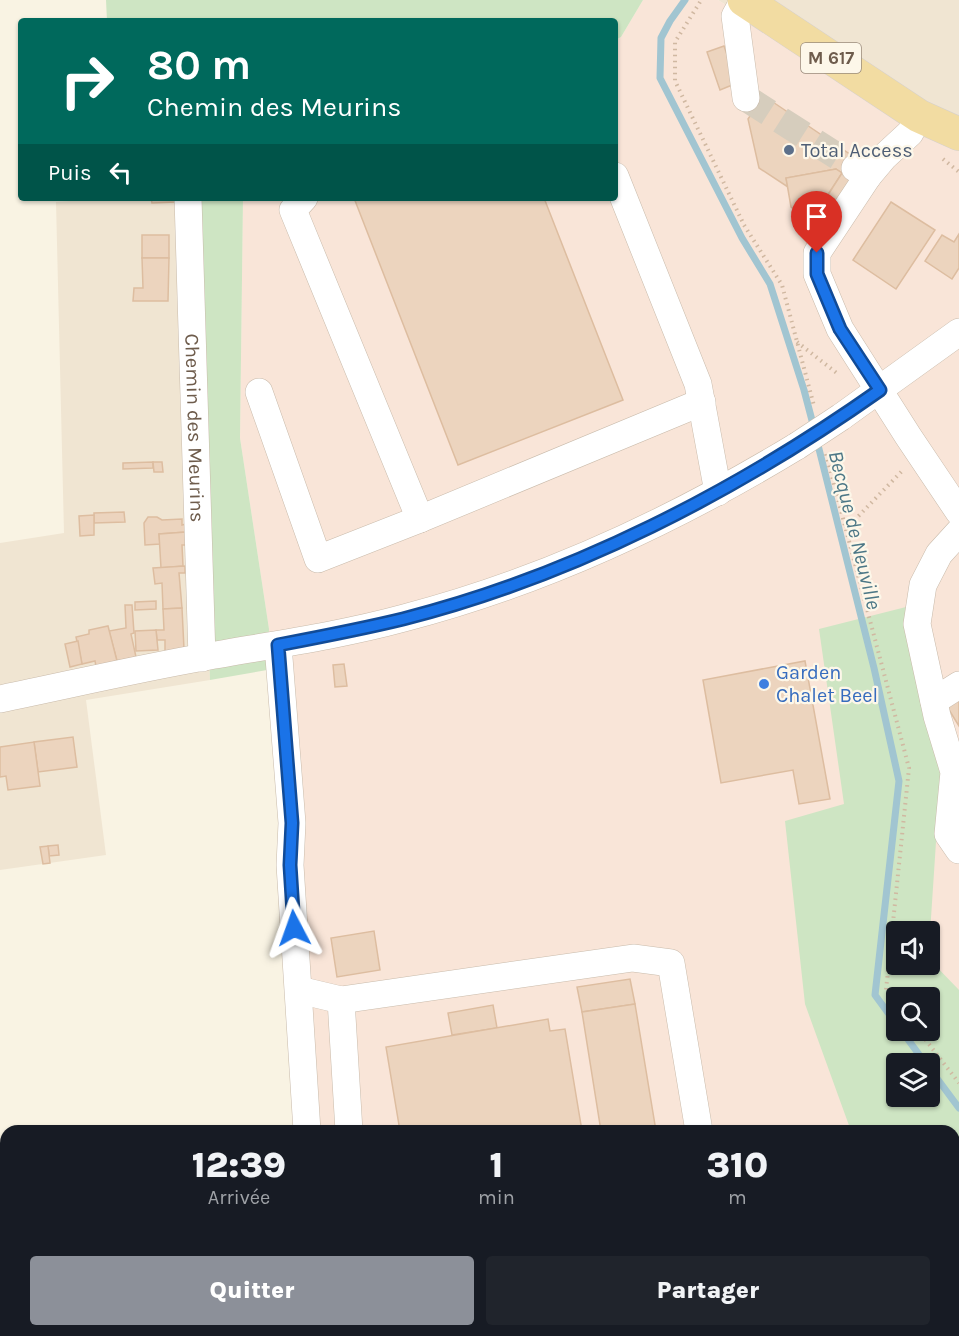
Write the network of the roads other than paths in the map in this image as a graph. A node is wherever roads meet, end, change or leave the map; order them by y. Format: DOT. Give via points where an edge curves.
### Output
graph roads {
  1 [pos="744,0"];
  2 [pos="746,98"];
  3 [pos="919,116"];
  4 [pos="959,134"];
  5 [pos="959,158"];
  6 [pos="618,184"];
  7 [pos="188,201"];
  8 [pos="301,201"];
  9 [pos="955,332"];
  10 [pos="880,390"];
  11 [pos="259,392"];
  12 [pos="702,402"];
  13 [pos="718,492"];
  14 [pos="959,512"];
  15 [pos="420,519"];
  16 [pos="959,532"];
  17 [pos="278,645"];
  18 [pos="201,658"];
  19 [pos="959,685"];
  20 [pos="0,699"];
  21 [pos="934,701"];
  22 [pos="959,850"];
  23 [pos="299,990"];
  24 [pos="341,1000"];
  25 [pos="307,1125"];
  26 [pos="349,1125"];
  27 [pos="698,1125"];
  1 -- 2 [label="street" via="735,16"];
  1 -- 3 [label="main road, M 617"];
  3 -- 4 [label="main road, M 617"];
  3 -- 5 [label="main road, M 617"];
  3 -- 10 [label="street" via="910,133 861,172 817,253 817,274 840,329"];
  6 -- 12 [label="street"];
  7 -- 18 [label="street, Chemin des Meurins"];
  8 -- 15 [label="street" via="293,210"];
  9 -- 10 [label="street"];
  10 -- 13 [label="street, bridge" via="797,446"];
  10 -- 14 [label="street"];
  11 -- 15 [label="street" via="318,559"];
  12 -- 13 [label="street"];
  12 -- 15 [label="street"];
  13 -- 17 [label="street" via="605,547 494,591 404,618"];
  16 -- 21 [label="street" via="939,554 923,585 916,624"];
  17 -- 18 [label="street"];
  17 -- 23 [label="street" via="292,823 290,865"];
  18 -- 20 [label="street"];
  19 -- 21 [label="street"];
  21 -- 22 [label="street" via="954,772 948,834"];
  23 -- 24 [label="street"];
  23 -- 25 [label="street"];
  24 -- 26 [label="street"];
  24 -- 27 [label="street" via="633,958 671,963"];
}
